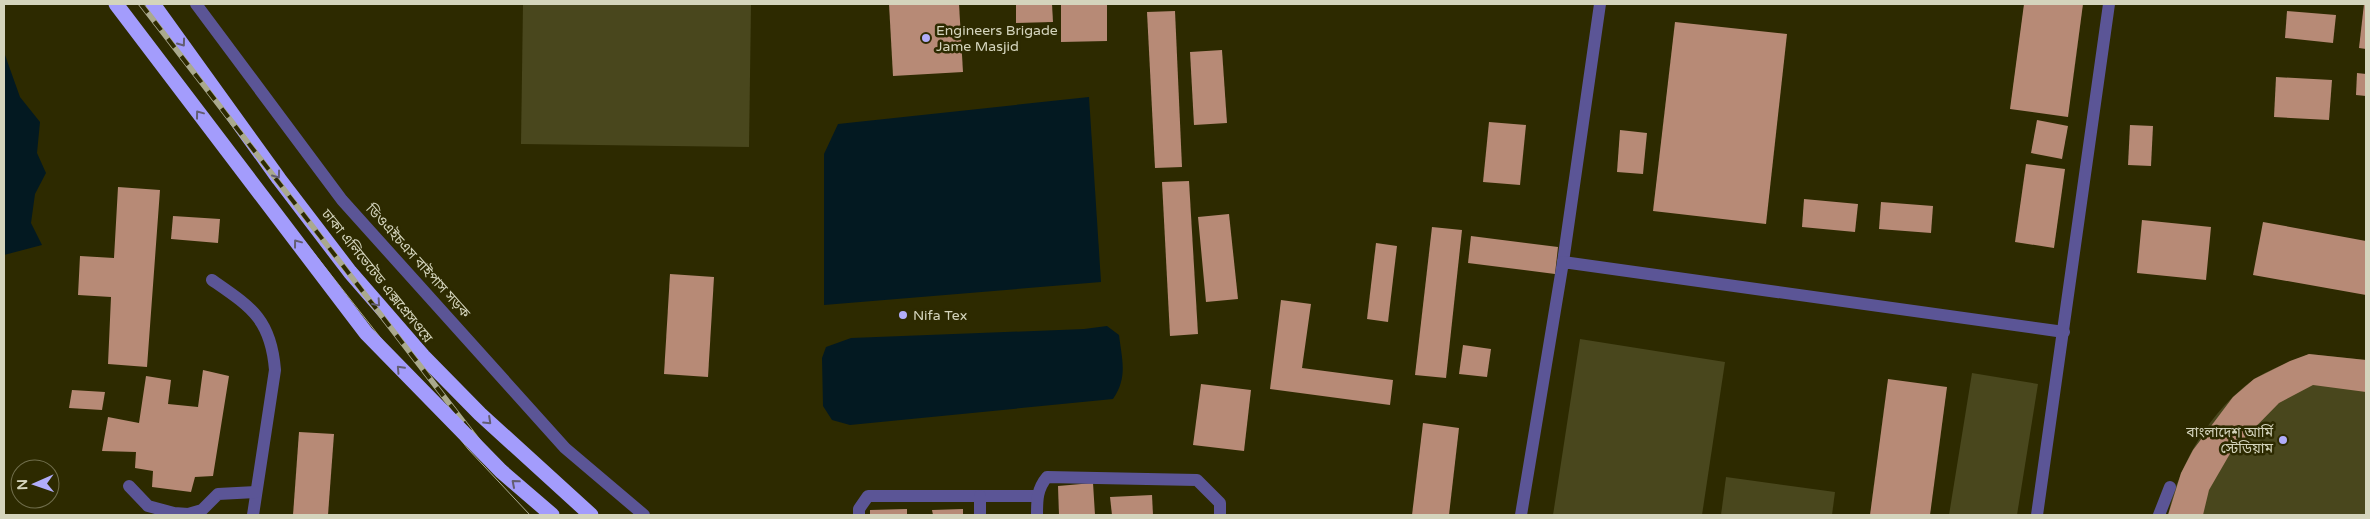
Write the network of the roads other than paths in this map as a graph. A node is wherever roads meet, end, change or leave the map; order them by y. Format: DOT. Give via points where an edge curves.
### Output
graph roads {
  1 [pos="116,4"];
  2 [pos="154,4"];
  3 [pos="196,4"];
  4 [pos="1600,4"];
  5 [pos="2109,4"];
  6 [pos="1563,262"];
  7 [pos="212,280"];
  8 [pos="2064,332"];
  9 [pos="129,486"];
  10 [pos="2170,487"];
  11 [pos="256,492"];
  12 [pos="980,496"];
  13 [pos="1037,496"];
  14 [pos="253,515"];
  15 [pos="552,515"];
  16 [pos="591,515"];
  17 [pos="644,515"];
  18 [pos="860,515"];
  19 [pos="980,515"];
  20 [pos="1037,515"];
  21 [pos="1220,515"];
  22 [pos="1521,515"];
  23 [pos="2037,515"];
  24 [pos="2159,515"];
  15 -- 1 [label="highway, one-way, bridge" via="501,471 366,333"];
  2 -- 16 [label="highway, ঢাকা এলিভেটেড এক্সপ্রেসওয়ে, one-way" via="350,272 423,356 480,414"];
  3 -- 17 [label="street, ডিওএইচএস বাইপাস সড়ক" via="342,200 565,448"];
  4 -- 6 [label="street"];
  5 -- 8 [label="street"];
  6 -- 8 [label="street"];
  6 -- 22 [label="street"];
  7 -- 11 [label="street" via="244,302 266,326 273,346 275,370"];
  8 -- 23 [label="street"];
  9 -- 11 [label="street" via="148,506 188,514 202,510 218,494"];
  10 -- 24 [label="street"];
  11 -- 14 [label="street"];
  12 -- 13 [label="street"];
  12 -- 18 [label="street" via="868,496 859,509"];
  12 -- 19 [label="street"];
  13 -- 20 [label="street"];
  13 -- 21 [label="street" via="1047,477 1197,480 1220,503"];
}
